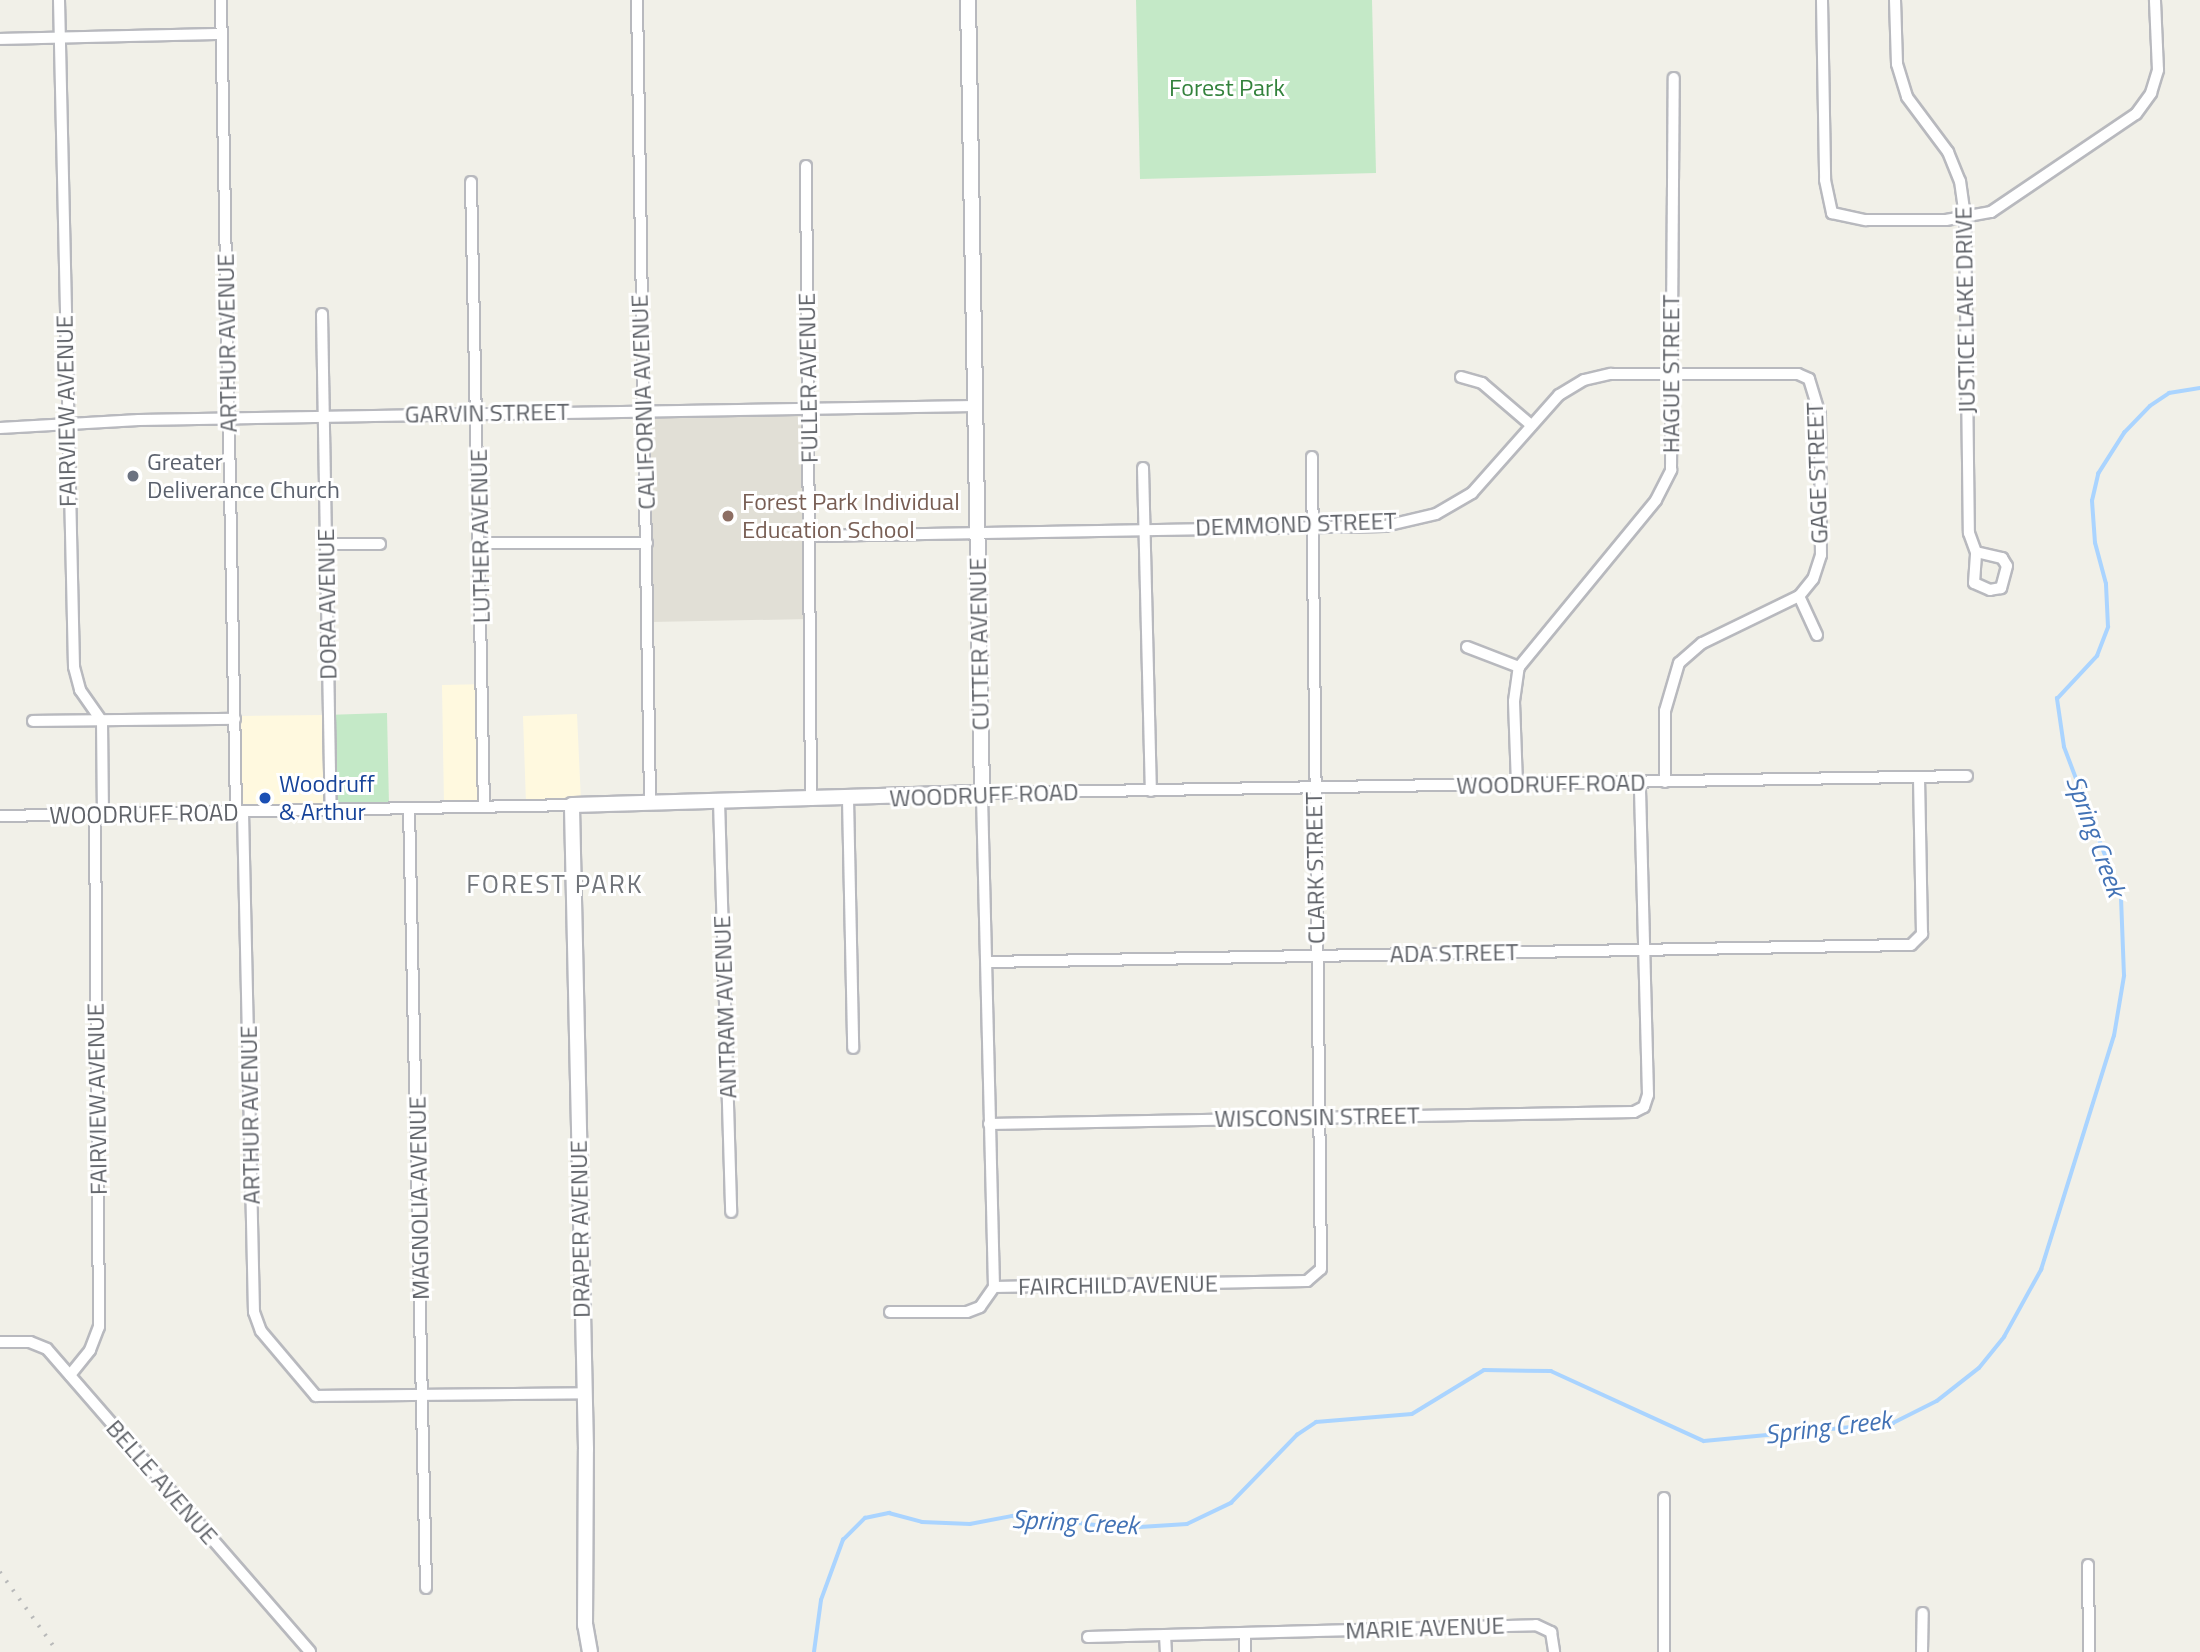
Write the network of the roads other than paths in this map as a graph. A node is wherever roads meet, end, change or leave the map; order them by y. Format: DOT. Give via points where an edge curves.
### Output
graph roads {
  1 [pos="59,0"];
  2 [pos="221,0"];
  3 [pos="637,0"];
  4 [pos="968,0"];
  5 [pos="1822,0"];
  6 [pos="1895,0"];
  7 [pos="2155,0"];
  8 [pos="222,34"];
  9 [pos="60,38"];
  10 [pos="0,39"];
  11 [pos="1674,78"];
  12 [pos="806,166"];
  13 [pos="471,182"];
  14 [pos="1965,216"];
  15 [pos="322,314"];
  16 [pos="1673,373"];
  17 [pos="1461,377"];
  18 [pos="1810,379"];
  19 [pos="974,405"];
  20 [pos="809,408"];
  21 [pos="643,411"];
  22 [pos="478,413"];
  23 [pos="324,416"];
  24 [pos="228,418"];
  25 [pos="1531,425"];
  26 [pos="66,427"];
  27 [pos="0,428"];
  28 [pos="1312,457"];
  29 [pos="1143,468"];
  30 [pos="1311,525"];
  31 [pos="1144,530"];
  32 [pos="977,534"];
  33 [pos="810,536"];
  34 [pos="480,543"];
  35 [pos="647,543"];
  36 [pos="326,544"];
  37 [pos="380,544"];
  38 [pos="1976,552"];
  39 [pos="1799,596"];
  40 [pos="1817,635"];
  41 [pos="1467,647"];
  42 [pos="1520,667"];
  43 [pos="235,719"];
  44 [pos="102,720"];
  45 [pos="33,721"];
  46 [pos="1967,776"];
  47 [pos="1919,778"];
  48 [pos="1640,782"];
  49 [pos="1665,782"];
  50 [pos="1517,785"];
  51 [pos="1313,788"];
  52 [pos="1151,791"];
  53 [pos="982,793"];
  54 [pos="849,799"];
  55 [pos="811,800"];
  56 [pos="719,801"];
  57 [pos="650,804"];
  58 [pos="572,805"];
  59 [pos="484,806"];
  60 [pos="409,808"];
  61 [pos="331,810"];
  62 [pos="240,812"];
  63 [pos="99,814"];
  64 [pos="0,816"];
  65 [pos="1645,949"];
  66 [pos="1317,956"];
  67 [pos="988,962"];
  68 [pos="853,1048"];
  69 [pos="1320,1117"];
  70 [pos="989,1124"];
  71 [pos="731,1212"];
  72 [pos="1315,1278"];
  73 [pos="994,1287"];
  74 [pos="890,1312"];
  75 [pos="0,1342"];
  76 [pos="70,1375"];
  77 [pos="584,1393"];
  78 [pos="422,1398"];
  79 [pos="1664,1497"];
  80 [pos="2088,1565"];
  81 [pos="426,1588"];
  82 [pos="1923,1613"];
  83 [pos="1245,1634"];
  84 [pos="1166,1635"];
  85 [pos="1088,1637"];
  86 [pos="310,1652"];
  87 [pos="590,1652"];
  88 [pos="1166,1652"];
  89 [pos="1245,1652"];
  90 [pos="1553,1652"];
  91 [pos="1664,1652"];
  92 [pos="1922,1652"];
  93 [pos="2089,1652"];
  1 -- 9 [label="street, FAIRVIEW AVENUE"];
  2 -- 8 [label="street, ARTHUR AVENUE"];
  3 -- 21 [label="street, CALIFORNIA AVENUE"];
  4 -- 19 [label="street, CUTTER AVENUE"];
  5 -- 14 [label="street" via="1825,180 1832,213 1866,220"];
  6 -- 14 [label="street, JUSTICE LAKE DRIVE" via="1897,64 1907,97 1948,152 1961,181"];
  7 -- 14 [label="street" via="2158,70 2151,93 2136,114 1991,212"];
  8 -- 9 [label="street"];
  8 -- 24 [label="street, ARTHUR AVENUE"];
  9 -- 10 [label="street"];
  9 -- 26 [label="street, FAIRVIEW AVENUE"];
  11 -- 16 [label="street, HAGUE STREET"];
  12 -- 20 [label="street, FULLER AVENUE"];
  13 -- 22 [label="street, LUTHER AVENUE"];
  14 -- 38 [label="street, JUSTICE LAKE DRIVE" via="1969,533"];
  15 -- 23 [label="street, DORA AVENUE"];
  16 -- 18 [label="street, DEMMOND STREET" via="1777,372"];
  16 -- 25 [label="street, DEMMOND STREET" via="1584,380 1559,395"];
  16 -- 42 [label="street, HAGUE STREET" via="1671,470 1656,500 1537,640"];
  17 -- 25 [label="street" via="1482,383"];
  18 -- 39 [label="street, GAGE STREET" via="1820,415 1821,555 1814,579"];
  19 -- 20 [label="street, GARVIN STREET"];
  19 -- 32 [label="street, CUTTER AVENUE"];
  20 -- 21 [label="street, GARVIN STREET"];
  20 -- 33 [label="street, FULLER AVENUE"];
  21 -- 22 [label="street, GARVIN STREET"];
  21 -- 35 [label="street, CALIFORNIA AVENUE"];
  22 -- 23 [label="street, GARVIN STREET"];
  22 -- 34 [label="street, LUTHER AVENUE"];
  23 -- 24 [label="street, GARVIN STREET"];
  23 -- 36 [label="street, DORA AVENUE"];
  24 -- 26 [label="street, GARVIN STREET"];
  24 -- 43 [label="street, ARTHUR AVENUE"];
  25 -- 30 [label="street, DEMMOND STREET" via="1472,493 1436,514 1385,526"];
  26 -- 27 [label="street, GARVIN STREET"];
  26 -- 44 [label="street, FAIRVIEW AVENUE" via="74,667 80,690"];
  28 -- 30 [label="street, CLARK STREET"];
  29 -- 31 [label="street"];
  30 -- 31 [label="street, DEMMOND STREET"];
  30 -- 51 [label="street, CLARK STREET"];
  31 -- 32 [label="street, DEMMOND STREET"];
  31 -- 52 [label="street"];
  32 -- 33 [label="street, DEMMOND STREET"];
  32 -- 53 [label="street, CUTTER AVENUE"];
  33 -- 55 [label="street, FULLER AVENUE"];
  34 -- 35 [label="street"];
  34 -- 59 [label="street, LUTHER AVENUE"];
  35 -- 57 [label="street, CALIFORNIA AVENUE"];
  36 -- 37 [label="street"];
  36 -- 61 [label="street, DORA AVENUE"];
  39 -- 40 [label="street"];
  39 -- 49 [label="street" via="1702,643 1679,663 1665,711"];
  41 -- 42 [label="street"];
  42 -- 50 [label="street, HAGUE STREET" via="1514,701"];
  43 -- 44 [label="street"];
  43 -- 62 [label="street, ARTHUR AVENUE"];
  44 -- 45 [label="street"];
  44 -- 63 [label="street, FAIRVIEW AVENUE"];
  46 -- 47 [label="street, WOODRUFF ROAD"];
  47 -- 49 [label="street, WOODRUFF ROAD"];
  47 -- 65 [label="street, ADA STREET" via="1919,941 1910,945"];
  48 -- 49 [label="street, WOODRUFF ROAD"];
  48 -- 50 [label="street, WOODRUFF ROAD"];
  48 -- 65 [label="street"];
  50 -- 51 [label="street, WOODRUFF ROAD"];
  51 -- 52 [label="street, WOODRUFF ROAD"];
  51 -- 66 [label="street, CLARK STREET"];
  52 -- 53 [label="street, WOODRUFF ROAD"];
  53 -- 54 [label="street, WOODRUFF ROAD"];
  53 -- 67 [label="street, CUTTER AVENUE"];
  54 -- 55 [label="street, WOODRUFF ROAD"];
  54 -- 68 [label="street"];
  55 -- 56 [label="street, WOODRUFF ROAD"];
  56 -- 57 [label="street, WOODRUFF ROAD"];
  56 -- 71 [label="street, ANTRAM AVENUE"];
  57 -- 58 [label="street, WOODRUFF ROAD"];
  58 -- 59 [label="street, WOODRUFF ROAD"];
  58 -- 77 [label="street, DRAPER AVENUE"];
  59 -- 60 [label="street, WOODRUFF ROAD"];
  60 -- 61 [label="street, WOODRUFF ROAD"];
  60 -- 78 [label="street, MAGNOLIA AVENUE"];
  61 -- 62 [label="street, WOODRUFF ROAD"];
  62 -- 63 [label="street, WOODRUFF ROAD"];
  62 -- 78 [label="street, ARTHUR AVENUE" via="254,1312 261,1331 316,1396"];
  63 -- 64 [label="street, WOODRUFF ROAD"];
  63 -- 76 [label="street, FAIRVIEW AVENUE" via="99,1327 90,1350"];
  65 -- 66 [label="street, ADA STREET"];
  65 -- 69 [label="street, WISCONSIN STREET" via="1648,1096 1644,1107 1634,1112"];
  66 -- 67 [label="street, ADA STREET"];
  66 -- 69 [label="street, CLARK STREET"];
  67 -- 70 [label="street, CUTTER AVENUE"];
  69 -- 70 [label="street, WISCONSIN STREET"];
  69 -- 72 [label="street, CLARK STREET" via="1321,1269"];
  70 -- 73 [label="street, CUTTER AVENUE"];
  72 -- 73 [label="street, FAIRCHILD AVENUE"];
  73 -- 74 [label="street, FAIRCHILD AVENUE" via="979,1307 967,1312"];
  75 -- 76 [label="street, BELLE AVENUE" via="30,1342 47,1349"];
  76 -- 86 [label="street, BELLE AVENUE"];
  77 -- 78 [label="street"];
  77 -- 87 [label="street, DRAPER AVENUE" via="585,1625"];
  78 -- 81 [label="street, MAGNOLIA AVENUE"];
  79 -- 91 [label="street"];
  80 -- 93 [label="street"];
  82 -- 92 [label="street"];
  83 -- 84 [label="street, MARIE AVENUE"];
  83 -- 89 [label="street"];
  83 -- 90 [label="street, MARIE AVENUE" via="1536,1625 1551,1632"];
  84 -- 85 [label="street, MARIE AVENUE"];
  84 -- 88 [label="street"];
}
